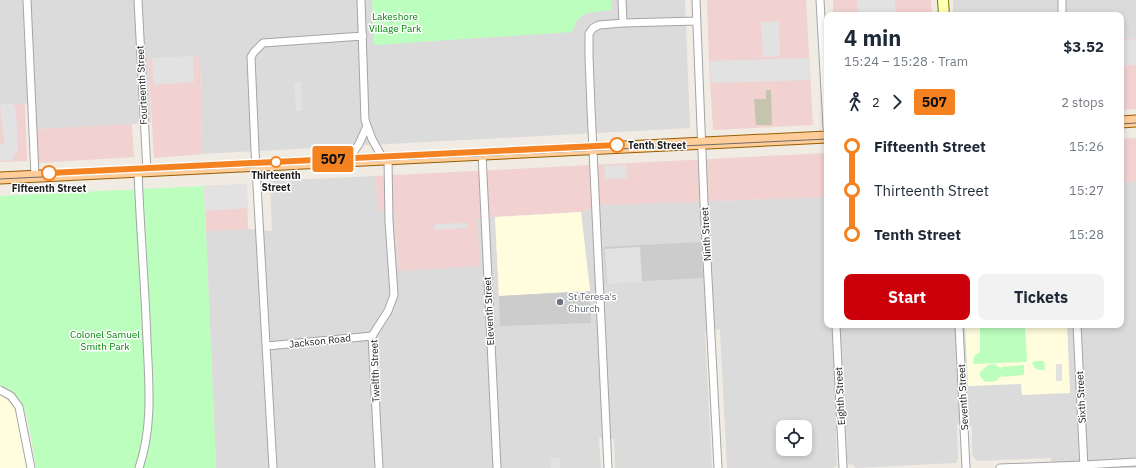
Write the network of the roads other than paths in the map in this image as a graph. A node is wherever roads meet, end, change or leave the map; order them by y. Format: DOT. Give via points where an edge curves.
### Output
graph roads {
  1 [pos="27,0"];
  2 [pos="138,0"];
  3 [pos="361,0"];
  4 [pos="622,0"];
  5 [pos="696,0"];
  6 [pos="820,0"];
  7 [pos="943,0"];
  8 [pos="1062,0"];
  9 [pos="944,12"];
  10 [pos="1062,12"];
  11 [pos="697,21"];
  12 [pos="623,23"];
  13 [pos="363,36"];
  14 [pos="824,73"];
  15 [pos="1136,121"];
  16 [pos="1124,122"];
  17 [pos="367,126"];
  18 [pos="824,137"];
  19 [pos="702,143"];
  20 [pos="593,148"];
  21 [pos="482,154"];
  22 [pos="385,159"];
  23 [pos="348,160"];
  24 [pos="256,165"];
  25 [pos="142,171"];
  26 [pos="35,176"];
  27 [pos="0,178"];
  28 [pos="836,328"];
  29 [pos="960,328"];
  30 [pos="1077,328"];
  31 [pos="372,336"];
  32 [pos="267,346"];
  33 [pos="0,390"];
  34 [pos="1136,462"];
  35 [pos="1084,466"];
  36 [pos="31,468"];
  37 [pos="139,468"];
  38 [pos="273,468"];
  39 [pos="379,468"];
  40 [pos="497,468"];
  41 [pos="608,468"];
  42 [pos="718,468"];
  43 [pos="843,468"];
  44 [pos="966,468"];
  45 [pos="1000,468"];
  1 -- 26 [label="street"];
  2 -- 25 [label="street, Fourteenth Street"];
  3 -- 13 [label="street, Twelfth Street"];
  4 -- 12 [label="street"];
  5 -- 11 [label="street, Ninth Street"];
  6 -- 14 [label="street"];
  7 -- 9 [label="main road"];
  8 -- 10 [label="street"];
  11 -- 12 [label="street"];
  11 -- 19 [label="street, Ninth Street"];
  12 -- 20 [label="street" via="599,25 589,34"];
  13 -- 17 [label="street, Twelfth Street"];
  13 -- 24 [label="street" via="263,43 254,52 251,57"];
  15 -- 16 [label="main road"];
  17 -- 22 [label="street, Twelfth Street"];
  17 -- 23 [label="street"];
  18 -- 19 [label="main road"];
  19 -- 20 [label="main road"];
  19 -- 42 [label="street, Ninth Street"];
  20 -- 21 [label="main road"];
  20 -- 41 [label="street"];
  21 -- 22 [label="main road"];
  21 -- 40 [label="street, Eleventh Street"];
  22 -- 23 [label="main road"];
  22 -- 31 [label="street, Twelfth Street" via="394,295 388,311"];
  23 -- 24 [label="main road"];
  24 -- 25 [label="main road"];
  24 -- 32 [label="street"];
  25 -- 26 [label="main road"];
  25 -- 37 [label="street, Fourteenth Street" via="149,396 148,428"];
  26 -- 27 [label="main road"];
  28 -- 43 [label="street, Eighth Street"];
  29 -- 44 [label="street, Seventh Street"];
  30 -- 35 [label="street, Sixth Street"];
  31 -- 32 [label="street, Jackson Road"];
  31 -- 39 [label="street, Twelfth Street"];
  32 -- 38 [label="street"];
  33 -- 36 [label="street" via="10,396 19,407"];
  34 -- 35 [label="street"];
  35 -- 45 [label="street"];
}
